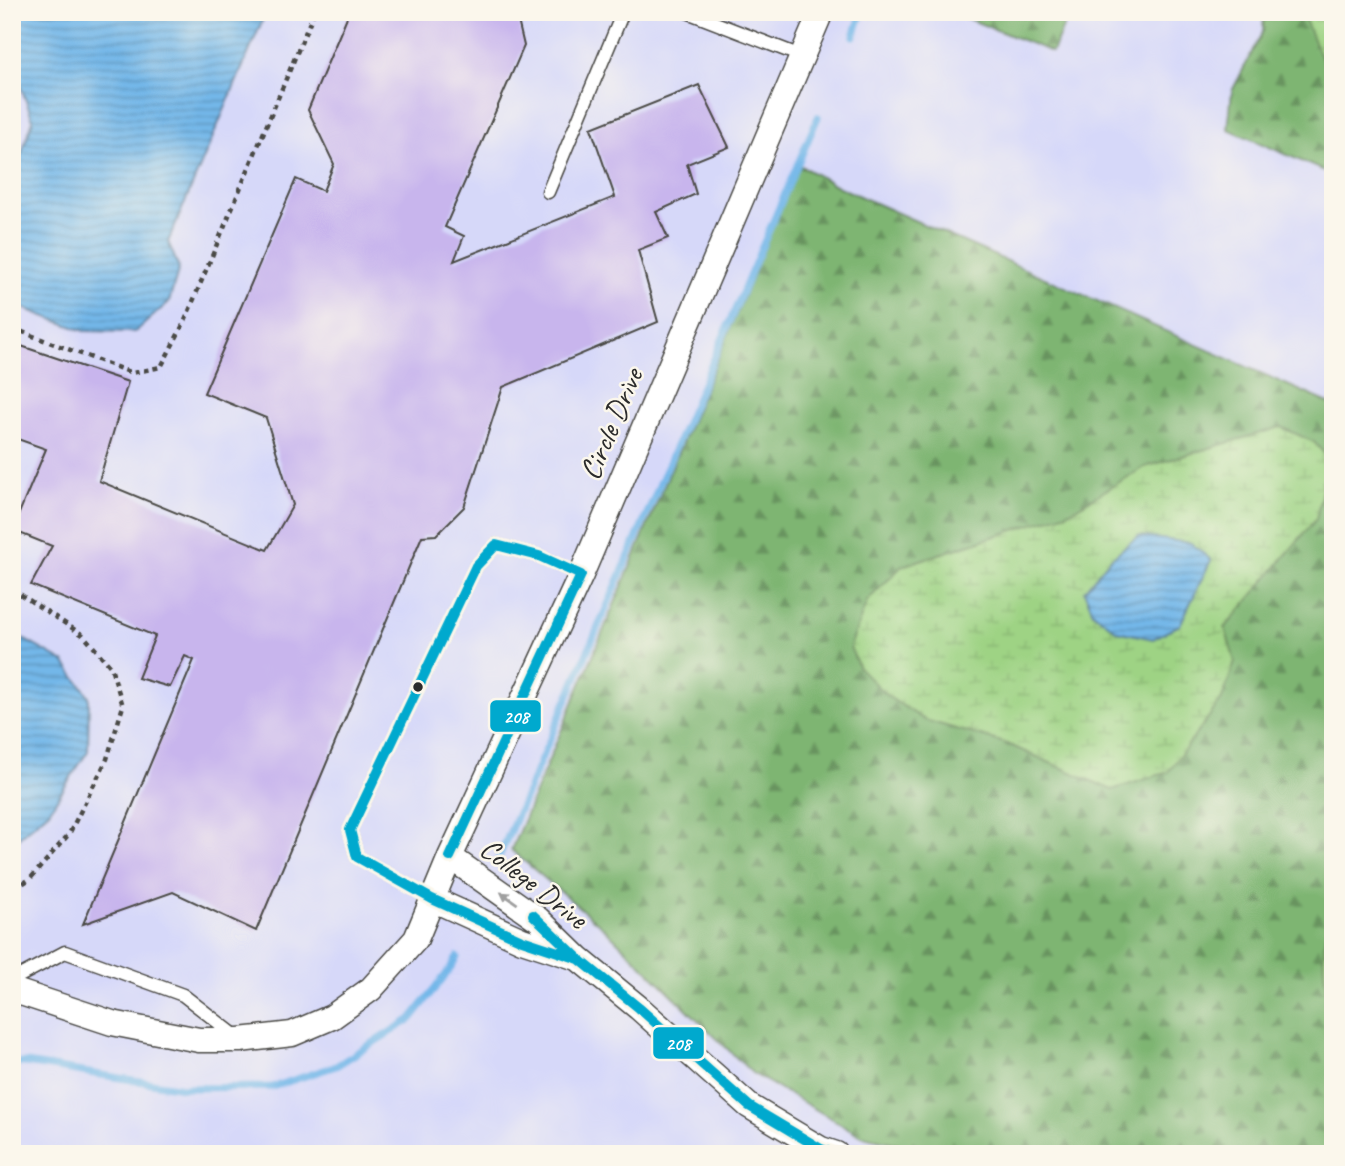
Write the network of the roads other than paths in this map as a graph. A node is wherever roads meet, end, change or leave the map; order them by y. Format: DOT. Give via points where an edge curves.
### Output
graph roads {
  1 [pos="623,12"];
  2 [pos="687,12"];
  3 [pos="821,12"];
  4 [pos="801,56"];
  5 [pos="548,192"];
  6 [pos="581,575"];
  7 [pos="450,857"];
  8 [pos="432,899"];
  9 [pos="579,959"];
  10 [pos="12,980"];
  11 [pos="12,989"];
  12 [pos="240,1040"];
  13 [pos="836,1154"];
  1 -- 5 [label="lane"];
  2 -- 4 [label="lane"];
  3 -- 4 [label="street, Circle Drive"];
  4 -- 6 [label="street, Circle Drive"];
  6 -- 7 [label="street, Circle Drive"];
  6 -- 8 [label="lane" via="539,556 496,545 476,566 350,830 357,857"];
  7 -- 8 [label="street, Circle Drive"];
  9 -- 7 [label="street, College Drive, one-way" via="538,919"];
  8 -- 9 [label="street, College Drive" via="522,940"];
  8 -- 12 [label="street, Circle Drive" via="416,939 371,989 332,1017 292,1034"];
  9 -- 13 [label="street, College Drive" via="749,1106"];
  10 -- 12 [label="lane" via="65,952 183,995"];
  11 -- 12 [label="street, Circle Drive" via="112,1023 200,1040"];
}
